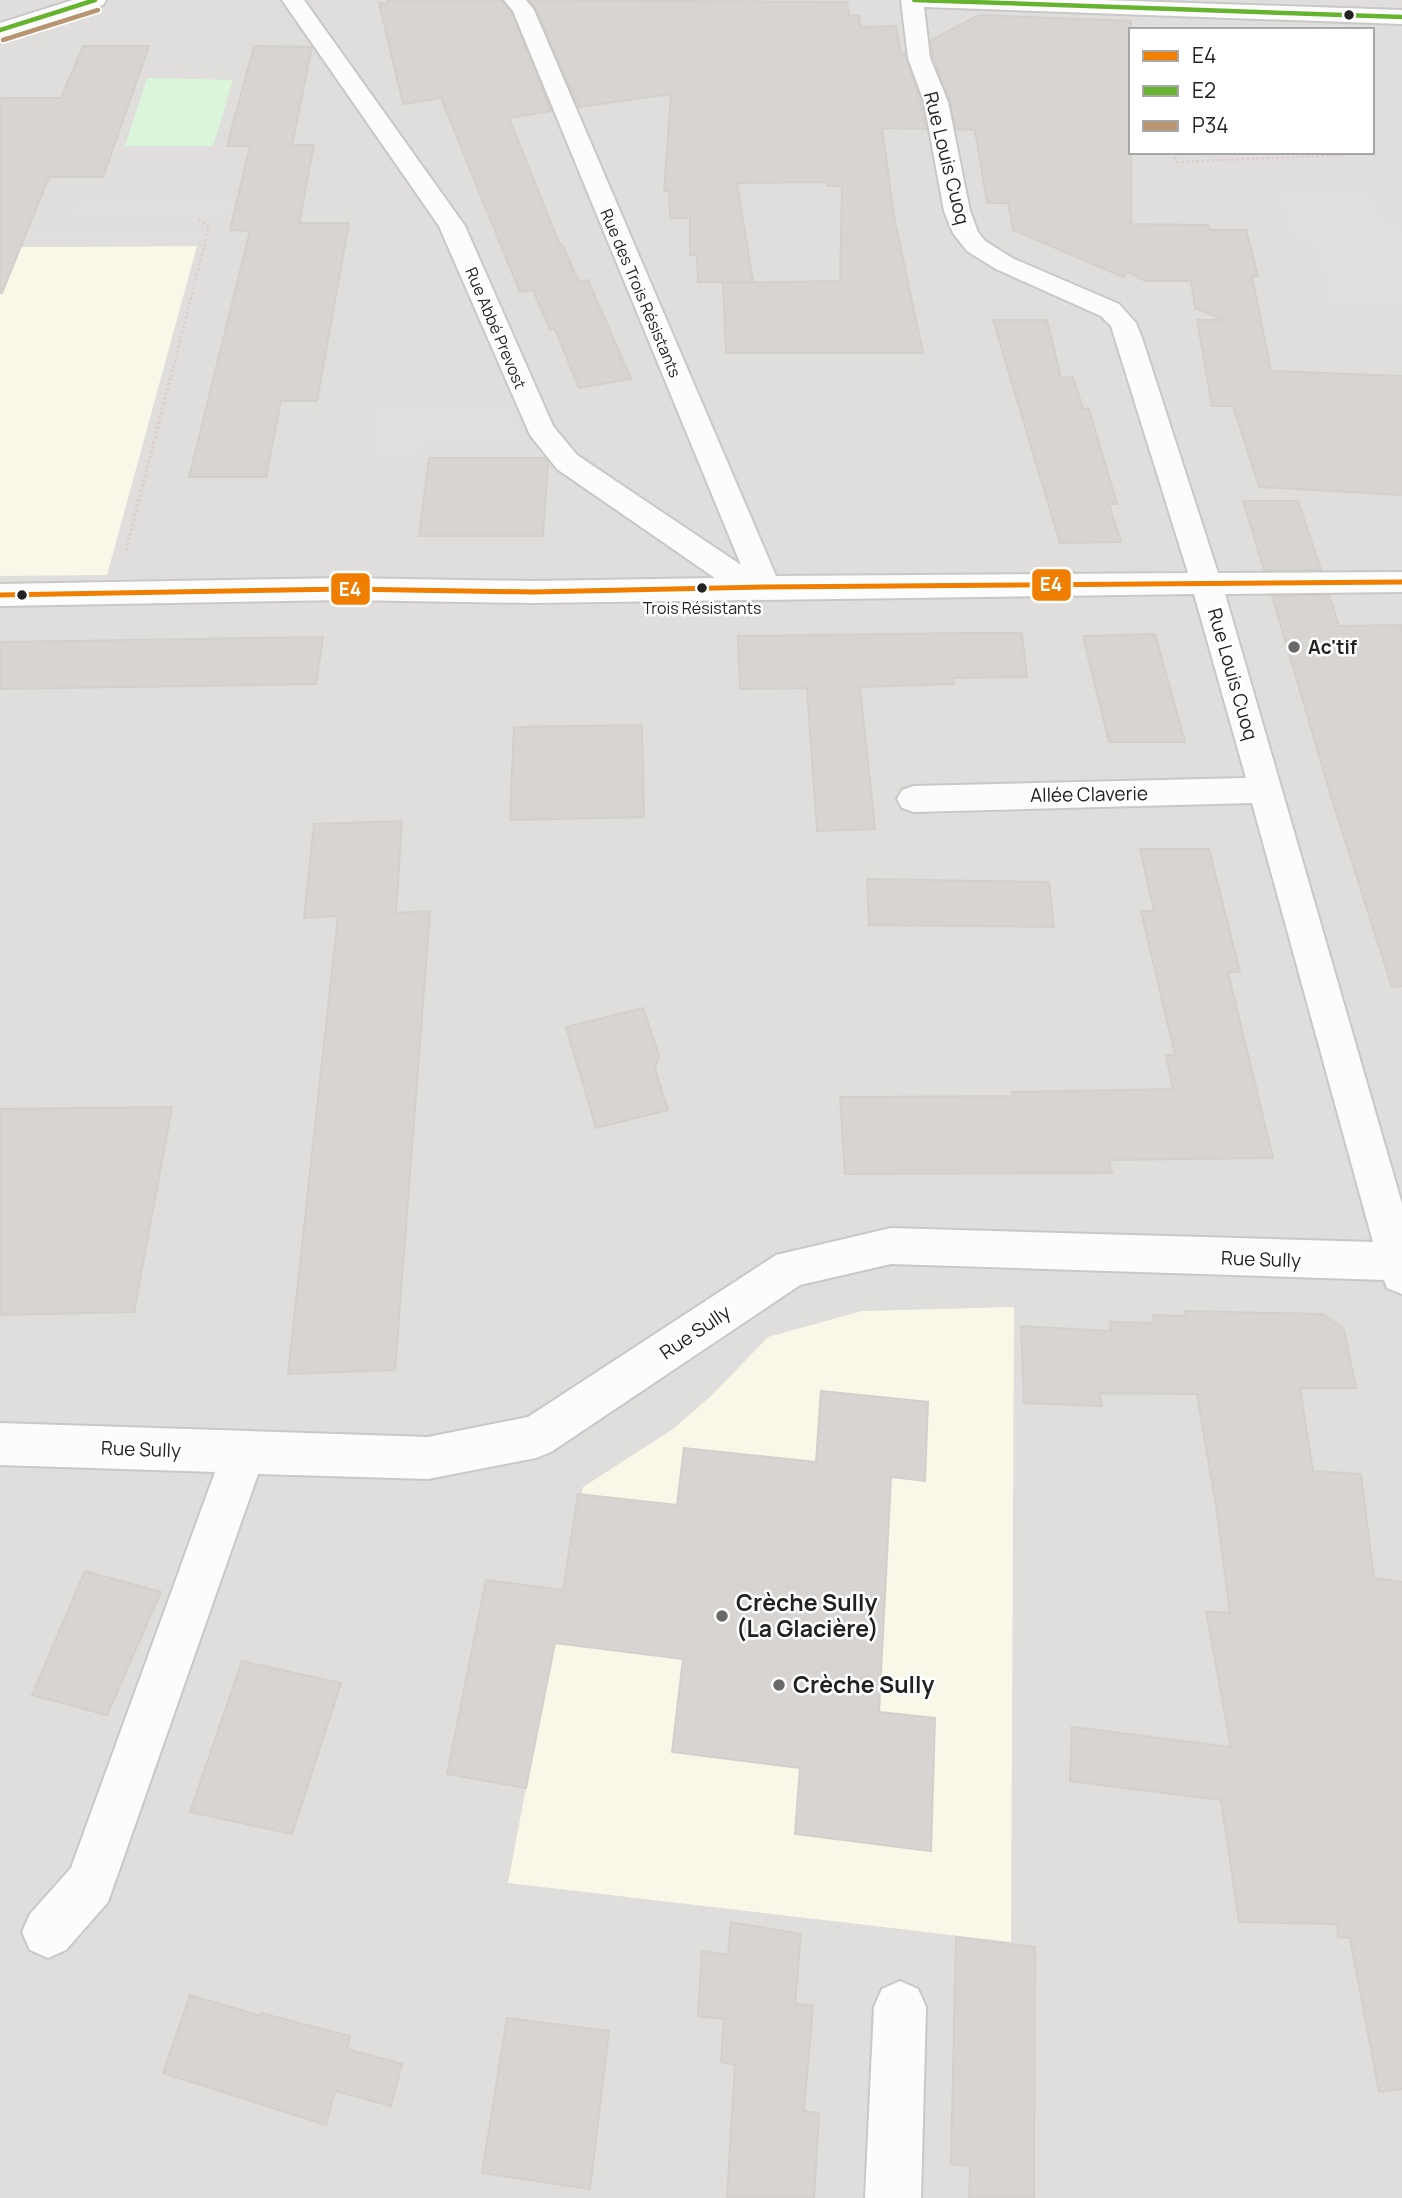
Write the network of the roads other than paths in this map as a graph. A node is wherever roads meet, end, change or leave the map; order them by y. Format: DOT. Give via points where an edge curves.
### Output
graph roads {
  1 [pos="95,0"];
  2 [pos="293,0"];
  3 [pos="515,0"];
  4 [pos="913,0"];
  5 [pos="1402,17"];
  6 [pos="0,30"];
  7 [pos="1402,582"];
  8 [pos="1206,584"];
  9 [pos="765,587"];
  10 [pos="0,595"];
  11 [pos="1265,790"];
  12 [pos="914,799"];
  13 [pos="1401,1267"];
  14 [pos="0,1444"];
  15 [pos="244,1452"];
  16 [pos="48,1932"];
  17 [pos="900,2007"];
  18 [pos="893,2198"];
  1 -- 6 [label="street"];
  2 -- 9 [label="street, Rue Abbé Prevost" via="452,226 540,429 567,462 727,570"];
  3 -- 9 [label="street, Rue des Trois Résistants"];
  4 -- 5 [label="street"];
  4 -- 8 [label="street, Rue Louis Cuoq" via="919,58 936,102 961,223 976,246 1005,264 1086,298 1123,323"];
  7 -- 8 [label="street, Rue Abbé Prevost"];
  8 -- 9 [label="street, Rue Abbé Prevost"];
  8 -- 11 [label="street, Rue Louis Cuoq"];
  9 -- 10 [label="street, Rue Abbé Prevost"];
  11 -- 12 [label="street, Allée Claverie"];
  11 -- 13 [label="street, Rue Louis Cuoq"];
  13 -- 15 [label="street, Rue Sully" via="891,1246 791,1268 536,1437 428,1458"];
  14 -- 15 [label="street, Rue Sully"];
  15 -- 16 [label="street" via="90,1884"];
  17 -- 18 [label="street"];
}
